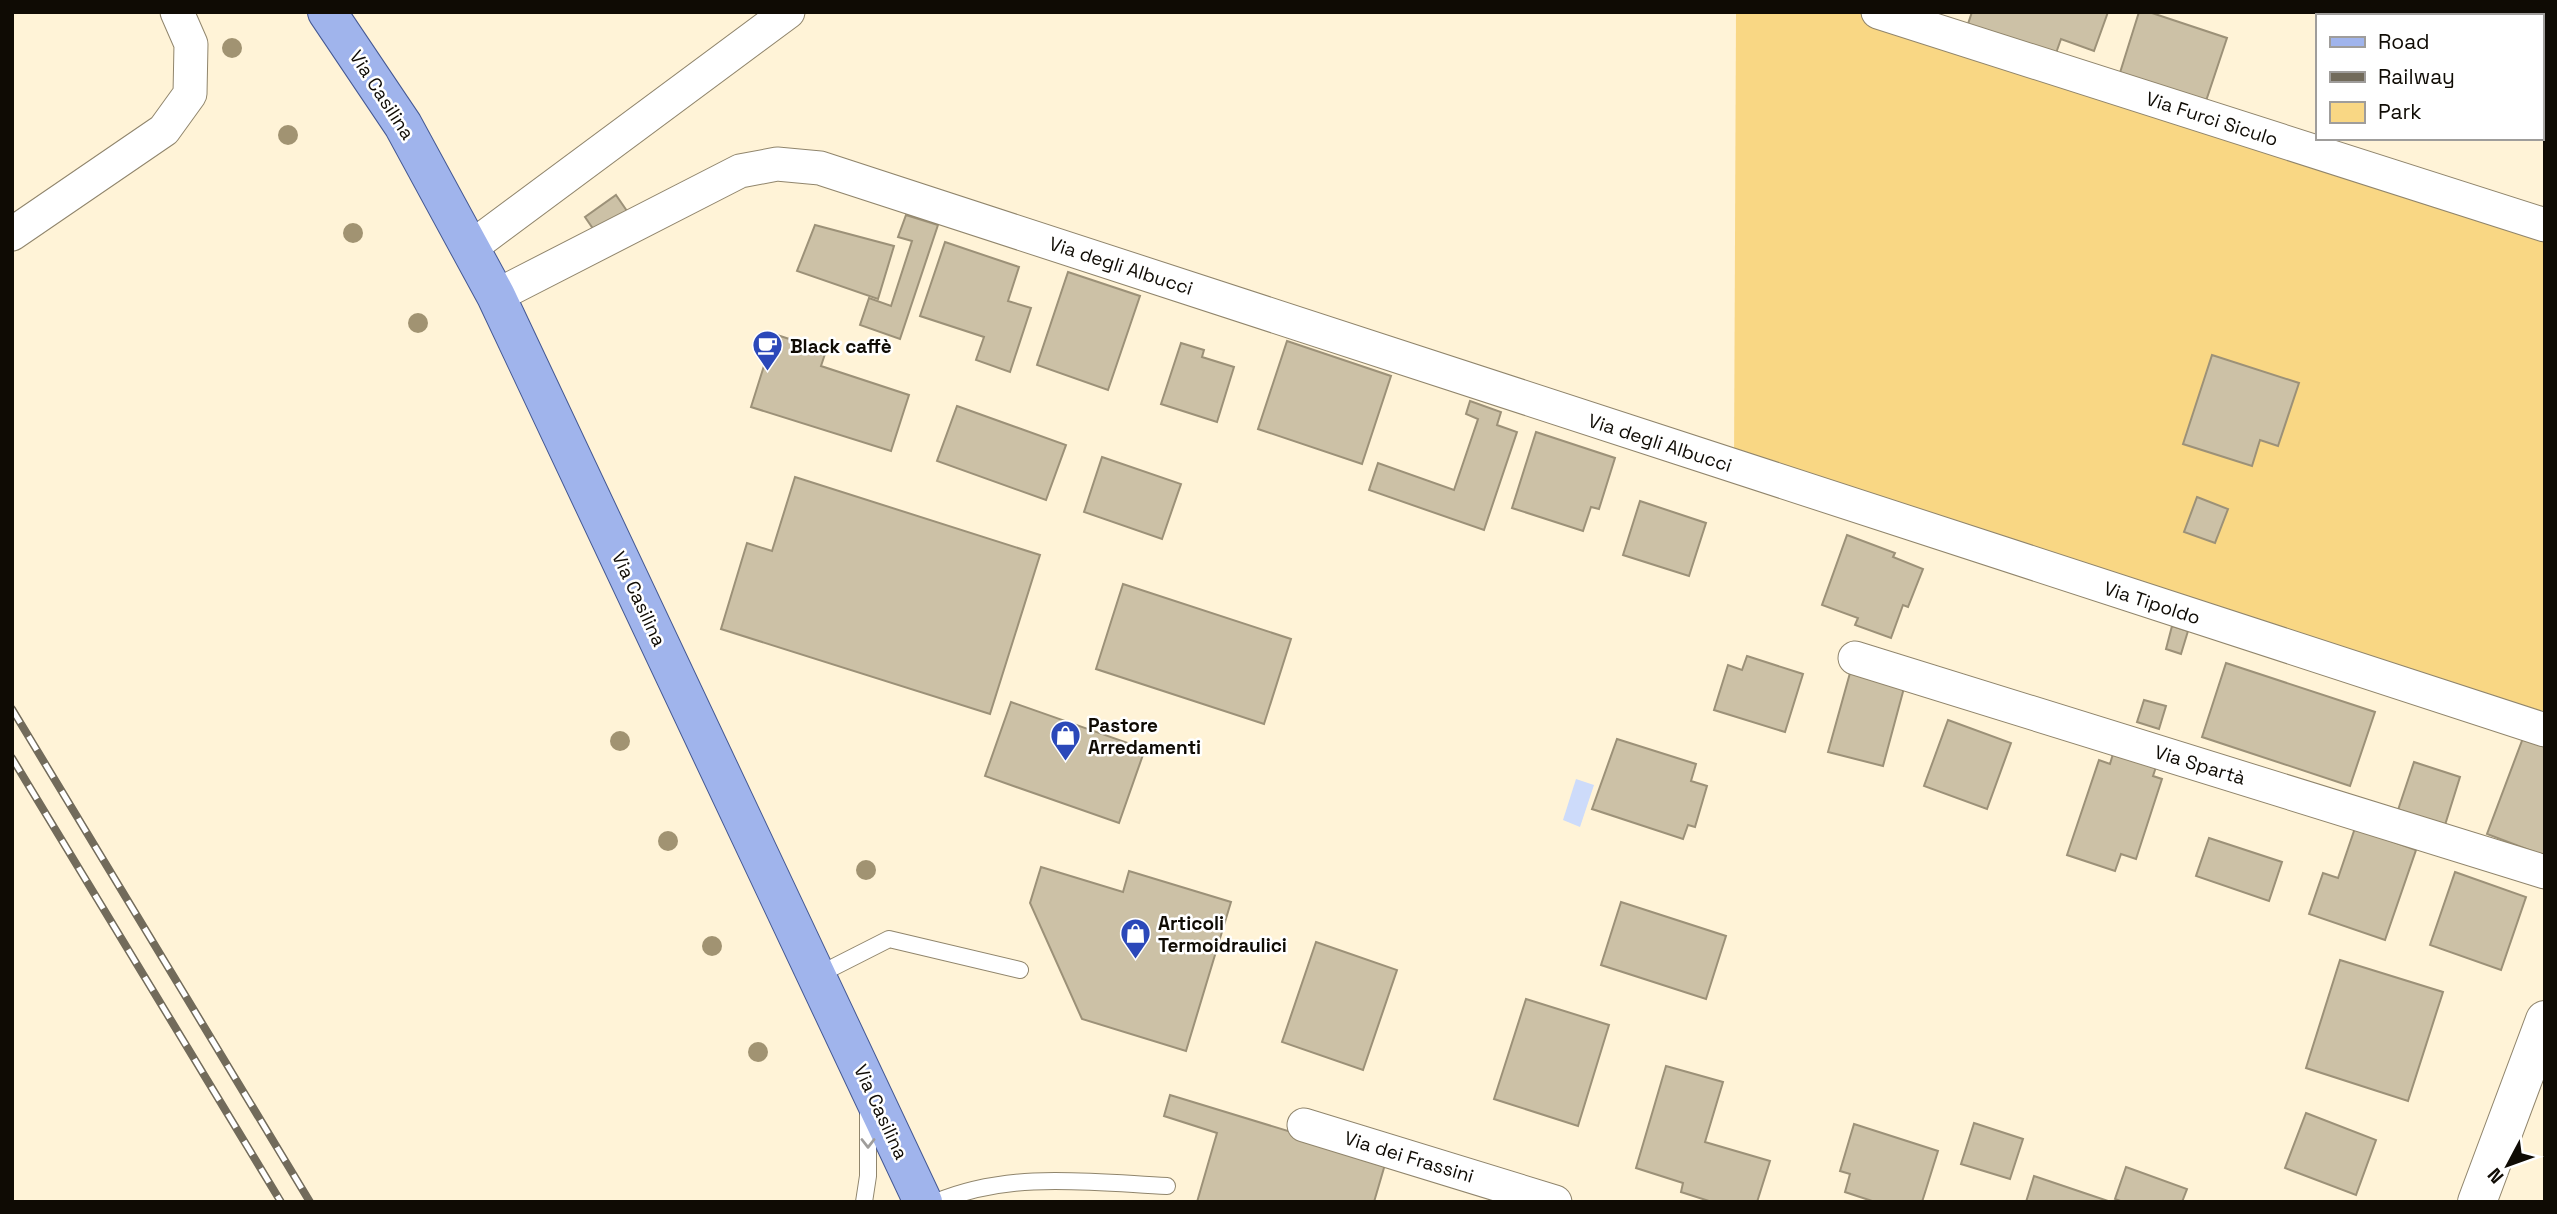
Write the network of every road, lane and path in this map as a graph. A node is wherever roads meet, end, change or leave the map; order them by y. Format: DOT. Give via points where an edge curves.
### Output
graph roads {
  1 [pos="177,12"];
  2 [pos="327,12"];
  3 [pos="788,12"];
  4 [pos="1878,12"];
  5 [pos="2545,225"];
  6 [pos="12,233"];
  7 [pos="470,248"];
  8 [pos="496,296"];
  9 [pos="1759,476"];
  10 [pos="1855,657"];
  11 [pos="2545,730"];
  12 [pos="2545,872"];
  13 [pos="1020,970"];
  14 [pos="816,976"];
  15 [pos="2545,1020"];
  16 [pos="868,1084"];
  17 [pos="1304,1125"];
  18 [pos="1167,1186"];
  19 [pos="864,1202"];
  20 [pos="923,1202"];
  21 [pos="936,1202"];
  22 [pos="1555,1202"];
  23 [pos="2477,1202"];
  1 -- 6 [label="street" via="191,44 190,94 164,130"];
  2 -- 7 [label="main road, Via Casilina" via="402,125"];
  3 -- 7 [label="street"];
  4 -- 5 [label="street, Via Furci Siculo"];
  7 -- 8 [label="main road, Via Casilina"];
  8 -- 9 [label="street, Via degli Albucci" via="740,171 763,165 807,166"];
  8 -- 14 [label="main road, Via Casilina"];
  9 -- 11 [label="street, Via Tipoldo"];
  10 -- 12 [label="street, Via Spartà"];
  13 -- 14 [label="lane" via="889,939"];
  14 -- 16 [label="main road, Via Casilina"];
  15 -- 23 [label="street"];
  16 -- 19 [label="lane, one-way"];
  16 -- 20 [label="main road, Via Casilina"];
  17 -- 22 [label="street, Via dei Frassini"];
  18 -- 21 [label="lane" via="1034,1179 963,1190"];
}
